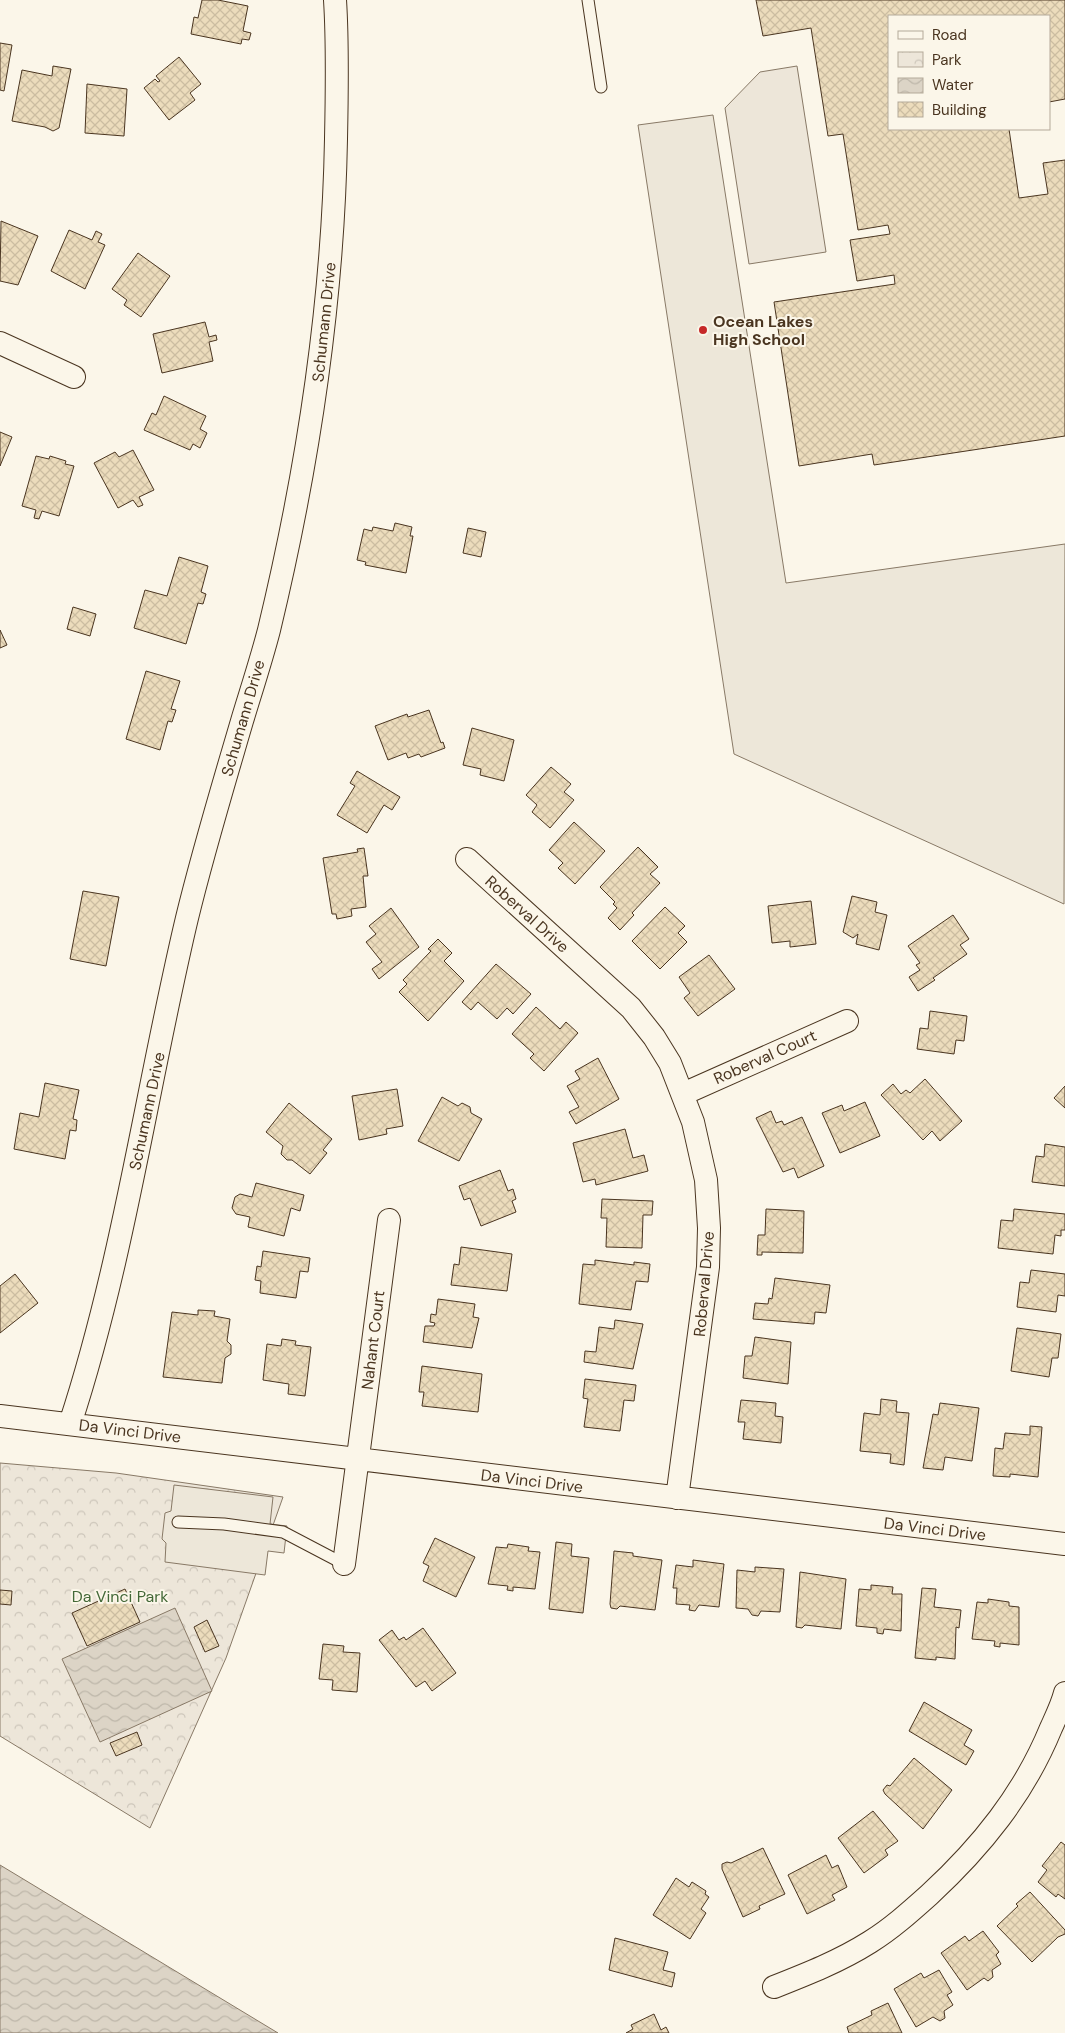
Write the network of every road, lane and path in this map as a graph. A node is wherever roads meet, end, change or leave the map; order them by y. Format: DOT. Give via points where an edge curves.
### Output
graph roads {
  1 [pos="335,0"];
  2 [pos="588,0"];
  3 [pos="601,87"];
  4 [pos="0,343"];
  5 [pos="74,377"];
  6 [pos="468,859"];
  7 [pos="847,1021"];
  8 [pos="683,1094"];
  9 [pos="389,1220"];
  10 [pos="0,1416"];
  11 [pos="70,1424"];
  12 [pos="358,1460"];
  13 [pos="677,1498"];
  14 [pos="178,1522"];
  15 [pos="1065,1544"];
  16 [pos="344,1564"];
  17 [pos="1065,1693"];
  18 [pos="774,1987"];
  1 -- 11 [label="street, Schumann Drive" via="338,82 335,206 323,342 294,523 268,635 188,918 94,1349"];
  2 -- 3 [label="lane"];
  4 -- 5 [label="street"];
  6 -- 8 [label="street, Roberval Drive" via="630,1008 654,1037"];
  7 -- 8 [label="street, Roberval Court"];
  8 -- 13 [label="street, Roberval Drive" via="706,1180 710,1228 708,1267"];
  9 -- 12 [label="street, Nahant Court"];
  10 -- 11 [label="street, Da Vinci Drive"];
  11 -- 12 [label="street, Da Vinci Drive"];
  12 -- 13 [label="street, Da Vinci Drive"];
  12 -- 16 [label="street, Nahant Court"];
  13 -- 15 [label="street, Da Vinci Drive"];
  14 -- 16 [label="lane" via="283,1532"];
  17 -- 18 [label="street" via="1038,1759 1022,1788 958,1868 909,1913 871,1942 828,1966"];
}
